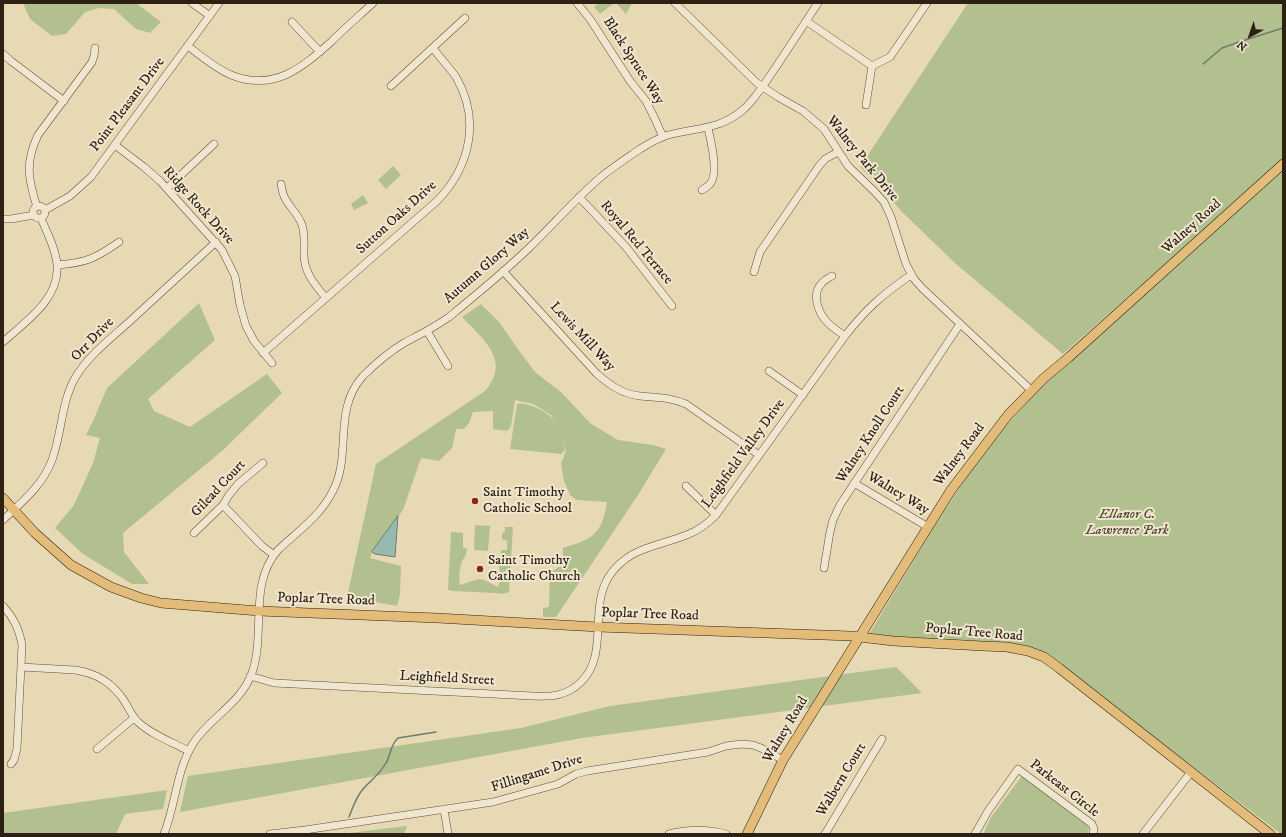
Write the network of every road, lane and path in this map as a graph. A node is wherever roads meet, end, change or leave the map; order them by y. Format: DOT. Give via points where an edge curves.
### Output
graph roads {
  1 [pos="192,3"];
  2 [pos="219,3"];
  3 [pos="372,3"];
  4 [pos="577,3"];
  5 [pos="675,3"];
  6 [pos="818,3"];
  7 [pos="927,3"];
  8 [pos="210,16"];
  9 [pos="465,18"];
  10 [pos="806,21"];
  11 [pos="292,22"];
  12 [pos="188,46"];
  13 [pos="95,48"];
  14 [pos="432,48"];
  15 [pos="320,52"];
  16 [pos="3,54"];
  17 [pos="872,66"];
  18 [pos="391,86"];
  19 [pos="762,87"];
  20 [pos="64,101"];
  21 [pos="866,105"];
  22 [pos="708,128"];
  23 [pos="663,137"];
  24 [pos="214,144"];
  25 [pos="115,145"];
  26 [pos="838,152"];
  27 [pos="1283,164"];
  28 [pos="281,184"];
  29 [pos="167,188"];
  30 [pos="702,190"];
  31 [pos="579,197"];
  32 [pos="37,206"];
  33 [pos="45,210"];
  34 [pos="34,215"];
  35 [pos="42,218"];
  36 [pos="3,219"];
  37 [pos="119,242"];
  38 [pos="216,242"];
  39 [pos="57,266"];
  40 [pos="503,271"];
  41 [pos="754,272"];
  42 [pos="911,275"];
  43 [pos="832,276"];
  44 [pos="326,298"];
  45 [pos="672,306"];
  46 [pos="960,324"];
  47 [pos="427,331"];
  48 [pos="845,336"];
  49 [pos="3,342"];
  50 [pos="263,353"];
  51 [pos="272,363"];
  52 [pos="448,366"];
  53 [pos="769,371"];
  54 [pos="1031,390"];
  55 [pos="803,396"];
  56 [pos="759,456"];
  57 [pos="263,463"];
  58 [pos="854,483"];
  59 [pos="686,486"];
  60 [pos="3,498"];
  61 [pos="223,505"];
  62 [pos="14,510"];
  63 [pos="716,515"];
  64 [pos="3,520"];
  65 [pos="928,527"];
  66 [pos="194,533"];
  67 [pos="274,555"];
  68 [pos="824,568"];
  69 [pos="3,606"];
  70 [pos="259,611"];
  71 [pos="598,627"];
  72 [pos="860,637"];
  73 [pos="21,667"];
  74 [pos="250,676"];
  75 [pos="134,718"];
  76 [pos="882,739"];
  77 [pos="97,749"];
  78 [pos="189,751"];
  79 [pos="783,760"];
  80 [pos="11,764"];
  81 [pos="1191,772"];
  82 [pos="444,809"];
  83 [pos="164,834"];
  84 [pos="270,834"];
  85 [pos="448,834"];
  86 [pos="669,834"];
  87 [pos="726,834"];
  88 [pos="747,834"];
  89 [pos="825,834"];
  90 [pos="975,834"];
  91 [pos="1093,834"];
  92 [pos="1143,834"];
  93 [pos="1270,834"];
  1 -- 8 [label="street"];
  2 -- 8 [label="street, Point Pleasant Drive"];
  3 -- 15 [label="street"];
  4 -- 23 [label="street, Black Spruce Way" via="646,101"];
  5 -- 19 [label="street, Walney Park Drive"];
  6 -- 10 [label="street, Autumn Glory Way"];
  7 -- 17 [label="street" via="890,57"];
  8 -- 12 [label="street, Point Pleasant Drive"];
  9 -- 14 [label="street"];
  10 -- 17 [label="street"];
  10 -- 19 [label="street, Autumn Glory Way"];
  11 -- 15 [label="street"];
  12 -- 15 [label="street" via="225,72 240,78 256,80 272,79 290,73"];
  12 -- 25 [label="street, Point Pleasant Drive"];
  13 -- 20 [label="street" via="92,62"];
  14 -- 18 [label="street"];
  14 -- 44 [label="street, Sutton Oaks Drive" via="455,77 466,102 470,131 460,169 450,187 437,201"];
  16 -- 20 [label="street"];
  17 -- 21 [label="street"];
  19 -- 22 [label="street, Autumn Glory Way" via="752,102 734,117"];
  19 -- 26 [label="street, Walney Park Drive" via="814,119 824,129"];
  20 -- 32 [label="street" via="38,135 30,155 30,180"];
  22 -- 23 [label="street, Autumn Glory Way"];
  22 -- 30 [label="street" via="714,155 713,175 711,184"];
  23 -- 31 [label="street, Autumn Glory Way" via="642,148"];
  24 -- 29 [label="street"];
  25 -- 29 [label="street, Ridge Rock Drive"];
  25 -- 33 [label="street, Point Pleasant Drive" via="79,189"];
  26 -- 41 [label="street" via="818,166 760,252"];
  26 -- 42 [label="street, Walney Park Drive" via="848,166 884,202"];
  27 -- 54 [label="main road, Walney Road"];
  28 -- 44 [label="street" via="283,195 302,227 307,271"];
  29 -- 38 [label="street, Ridge Rock Drive"];
  31 -- 40 [label="street, Autumn Glory Way"];
  31 -- 45 [label="street, Royal Red Terrace" via="626,247"];
  32 -- 33 [label="street"];
  32 -- 34 [label="street" via="33,211"];
  33 -- 35 [label="street"];
  34 -- 35 [label="street"];
  34 -- 36 [label="street"];
  35 -- 39 [label="street"];
  37 -- 39 [label="street" via="90,260"];
  38 -- 50 [label="street, Ridge Rock Drive" via="235,276 246,326"];
  38 -- 62 [label="street, Orr Drive" via="84,364 68,393 48,469 34,490"];
  39 -- 49 [label="street" via="53,288 46,301"];
  40 -- 47 [label="street, Autumn Glory Way" via="448,317"];
  40 -- 56 [label="street, Lewis Mill Way" via="611,386 625,393 674,399 686,404"];
  42 -- 46 [label="street, Walney Park Drive"];
  42 -- 48 [label="street, Leighfield Valley Drive" via="875,302"];
  43 -- 48 [label="street" via="819,286 818,306 826,321"];
  44 -- 50 [label="street, Sutton Oaks Drive"];
  46 -- 54 [label="street, Walney Park Drive"];
  46 -- 58 [label="street, Walney Knoll Court"];
  47 -- 52 [label="street"];
  47 -- 67 [label="street, Autumn Glory Way" via="382,358 362,377 347,406 340,465 336,483 326,504 315,518"];
  48 -- 55 [label="street, Leighfield Valley Drive"];
  50 -- 51 [label="street, Ridge Rock Drive"];
  53 -- 55 [label="street"];
  54 -- 65 [label="main road, Walney Road" via="1008,415 951,490"];
  55 -- 56 [label="street, Leighfield Valley Drive"];
  56 -- 63 [label="street, Leighfield Valley Drive"];
  57 -- 61 [label="street, Gilead Court" via="238,484"];
  58 -- 65 [label="street, Walney Way"];
  58 -- 68 [label="street, Walney Knoll Court" via="833,520"];
  59 -- 63 [label="street"];
  60 -- 62 [label="main road, Poplar Tree Road"];
  61 -- 66 [label="street, Gilead Court"];
  61 -- 67 [label="street"];
  62 -- 64 [label="street, Orr Drive"];
  62 -- 70 [label="main road, Poplar Tree Road" via="71,566 121,592 161,603"];
  63 -- 71 [label="street, Leighfield Valley Drive" via="695,532 639,550 622,562 608,578 602,592"];
  65 -- 72 [label="main road, Walney Road"];
  67 -- 70 [label="street, Autumn Glory Way" via="262,581"];
  69 -- 73 [label="street" via="12,617 20,635"];
  70 -- 71 [label="main road, Poplar Tree Road"];
  70 -- 74 [label="street, Autumn Glory Way" via="256,655"];
  71 -- 72 [label="main road, Poplar Tree Road"];
  71 -- 74 [label="street, Leighfield Street" via="596,654 587,676 572,689 550,697 274,683"];
  72 -- 79 [label="main road, Walney Road"];
  72 -- 81 [label="main road, Poplar Tree Road" via="1019,649 1036,654 1059,668"];
  73 -- 75 [label="street" via="75,670 96,675 117,690"];
  73 -- 80 [label="street" via="17,749"];
  74 -- 78 [label="street, Autumn Glory Way" via="239,694 201,732"];
  75 -- 77 [label="street"];
  75 -- 78 [label="street" via="147,729"];
  76 -- 89 [label="street, Walbern Court"];
  78 -- 83 [label="street, Autumn Glory Way" via="180,773"];
  79 -- 82 [label="street, Fillingame Drive" via="761,748 746,744 734,745 708,752 587,771 558,784 507,799"];
  79 -- 88 [label="main road, Walney Road"];
  81 -- 92 [label="street"];
  81 -- 93 [label="main road, Poplar Tree Road"];
  82 -- 84 [label="street, Fillingame Drive"];
  82 -- 85 [label="street"];
  86 -- 87 [label="street" via="706,830"];
  90 -- 91 [label="street, Parkeast Circle" via="1018,769 1092,824"];
}
